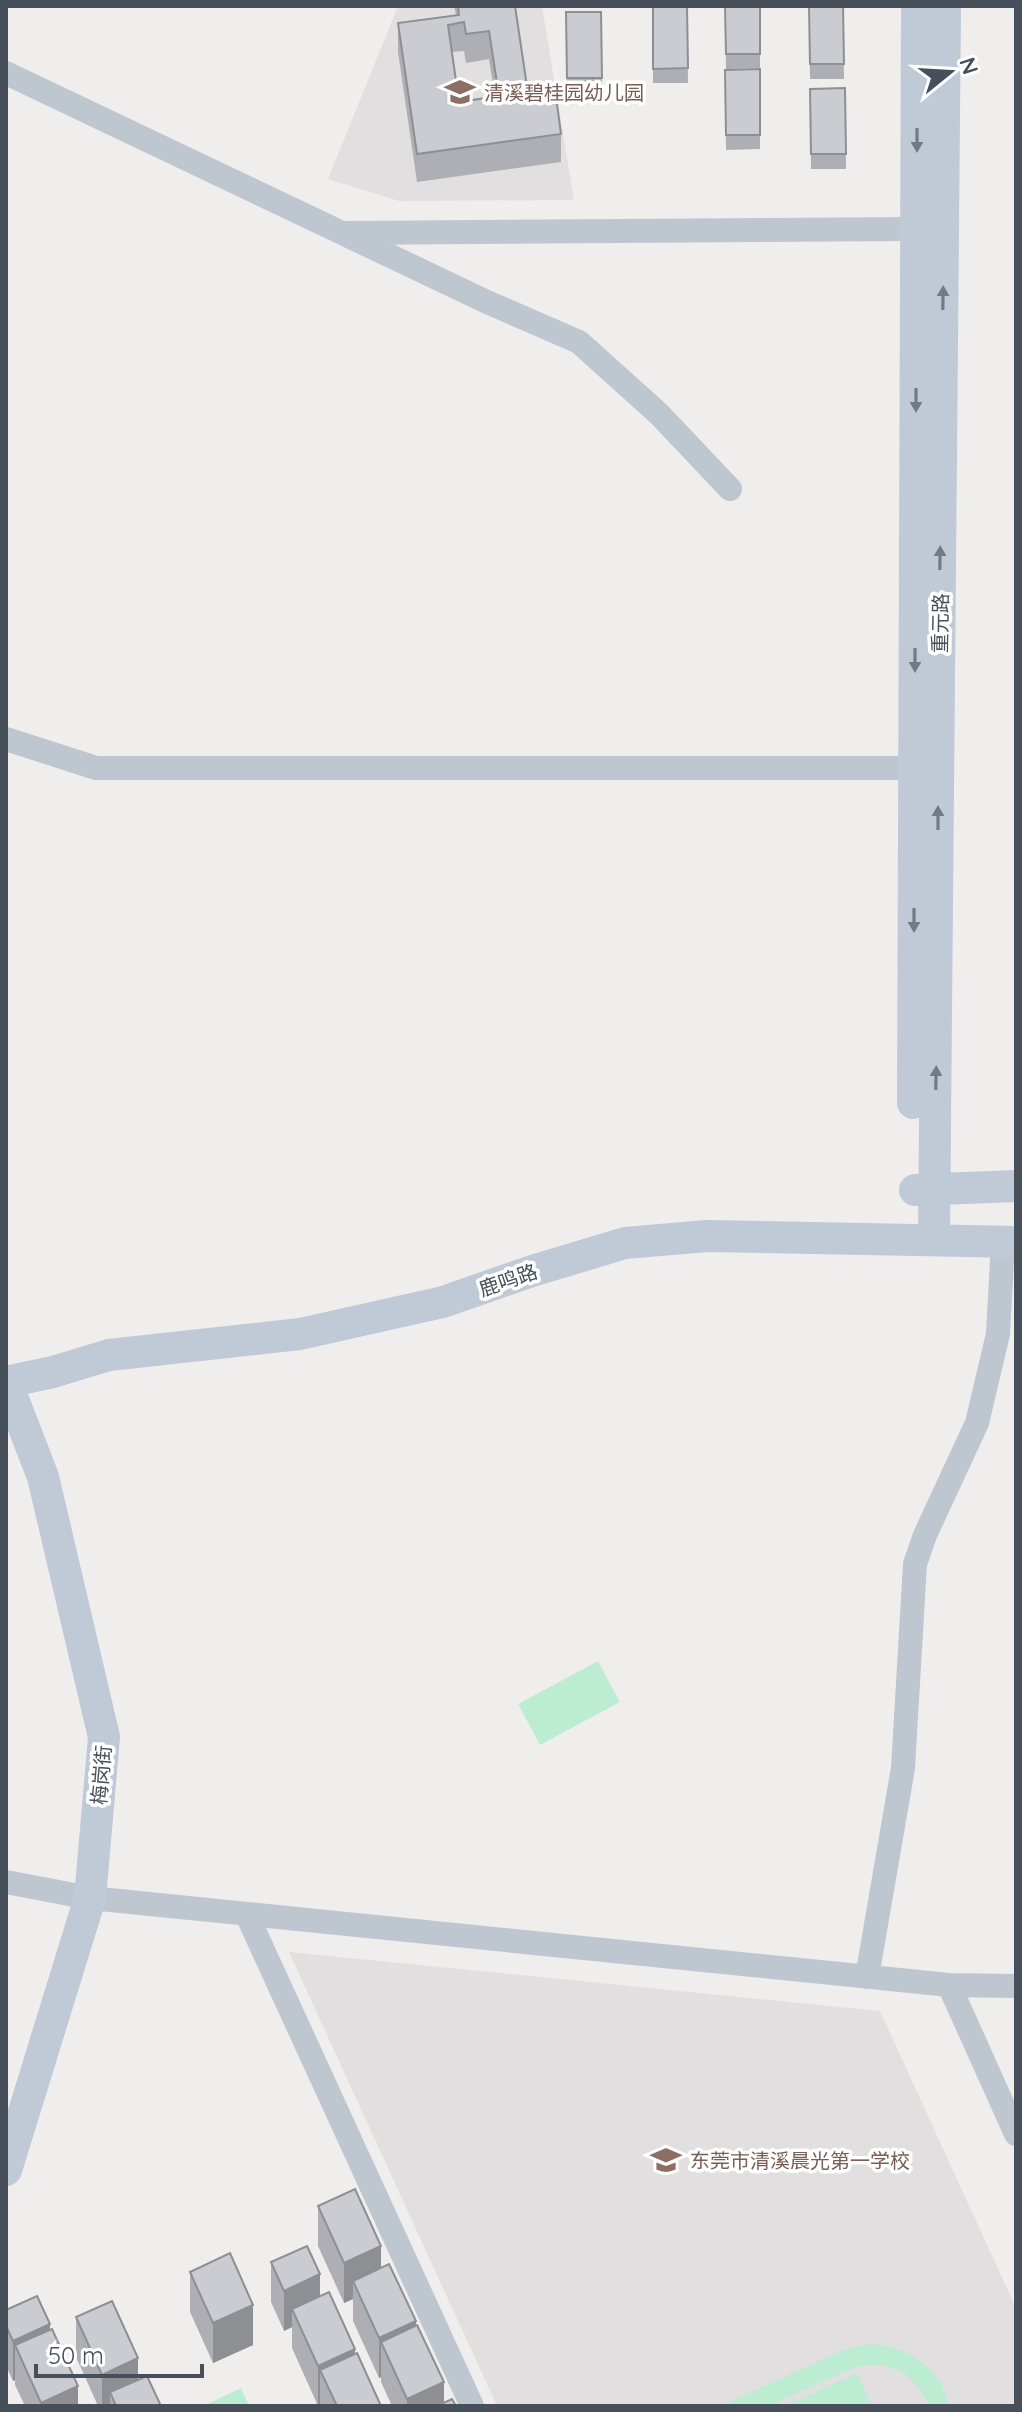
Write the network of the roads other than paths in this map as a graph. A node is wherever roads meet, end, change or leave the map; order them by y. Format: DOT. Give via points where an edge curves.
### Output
graph roads {
  1 [pos="917,6"];
  2 [pos="945,6"];
  3 [pos="6,73"];
  4 [pos="916,229"];
  5 [pos="340,233"];
  6 [pos="730,489"];
  7 [pos="6,739"];
  8 [pos="915,768"];
  9 [pos="1016,1186"];
  10 [pos="924,1190"];
  11 [pos="923,1239"];
  12 [pos="1010,1242"];
  13 [pos="6,1382"];
  14 [pos="6,1882"];
  15 [pos="90,1898"];
  16 [pos="247,1915"];
  17 [pos="867,1977"];
  18 [pos="949,1985"];
  19 [pos="1016,1986"];
  20 [pos="1016,2134"];
  21 [pos="6,2170"];
  22 [pos="472,2406"];
  1 -- 4 [label="street, 重元路, one-way"];
  10 -- 2 [label="street, 重元路, one-way"];
  3 -- 5 [label="street"];
  4 -- 5 [label="street"];
  4 -- 8 [label="street, 重元路, one-way"];
  5 -- 6 [label="street" via="579,342 659,414"];
  7 -- 8 [label="street" via="96,768"];
  8 -- 10 [label="street, 重元路, one-way"];
  9 -- 10 [label="street"];
  10 -- 11 [label="street, 重元路"];
  11 -- 12 [label="street, 鹿鸣路"];
  11 -- 13 [label="street, 鹿鸣路" via="707,1236 625,1243 443,1302 300,1334 109,1355"];
  12 -- 17 [label="street" via="998,1334 977,1423 915,1564 903,1768"];
  13 -- 15 [label="street, 梅岗街" via="43,1477 104,1737"];
  14 -- 15 [label="street"];
  15 -- 16 [label="street"];
  15 -- 21 [label="street, 梅岗街"];
  16 -- 17 [label="street"];
  16 -- 22 [label="street"];
  17 -- 18 [label="street"];
  18 -- 19 [label="street"];
  18 -- 20 [label="street"];
}
